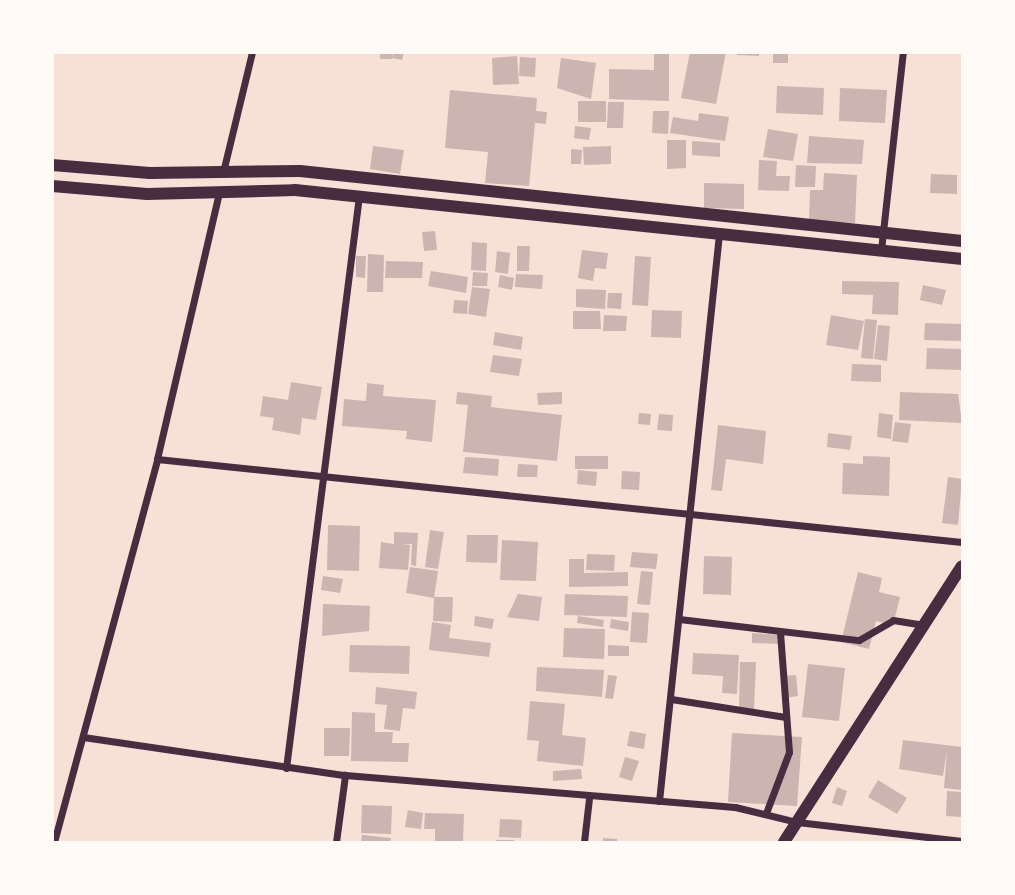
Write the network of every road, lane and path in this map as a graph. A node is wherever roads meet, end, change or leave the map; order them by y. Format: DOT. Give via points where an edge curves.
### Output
graph roads {
  1 [pos="252,52"];
  2 [pos="903,52"];
  3 [pos="52,165"];
  4 [pos="223,172"];
  5 [pos="52,187"];
  6 [pos="219,192"];
  7 [pos="359,196"];
  8 [pos="883,232"];
  9 [pos="719,234"];
  10 [pos="962,240"];
  11 [pos="881,250"];
  12 [pos="962,259"];
  13 [pos="158,459"];
  14 [pos="321,477"];
  15 [pos="686,514"];
  16 [pos="962,542"];
  17 [pos="962,566"];
  18 [pos="679,619"];
  19 [pos="923,625"];
  20 [pos="780,631"];
  21 [pos="671,699"];
  22 [pos="786,717"];
  23 [pos="83,737"];
  24 [pos="286,768"];
  25 [pos="345,775"];
  26 [pos="589,798"];
  27 [pos="659,801"];
  28 [pos="766,813"];
  29 [pos="797,822"];
  30 [pos="962,841"];
  31 [pos="54,842"];
  32 [pos="336,842"];
  33 [pos="584,842"];
  34 [pos="784,842"];
  1 -- 4 [label="street"];
  2 -- 8 [label="street"];
  3 -- 4 [label="street"];
  4 -- 8 [label="street" via="363,176"];
  5 -- 6 [label="street"];
  6 -- 7 [label="street"];
  6 -- 13 [label="street"];
  7 -- 9 [label="street"];
  7 -- 14 [label="street"];
  8 -- 10 [label="street"];
  8 -- 11 [label="street"];
  9 -- 11 [label="street"];
  9 -- 15 [label="street"];
  11 -- 12 [label="street"];
  13 -- 14 [label="street"];
  13 -- 23 [label="street"];
  14 -- 15 [label="street"];
  14 -- 24 [label="street"];
  15 -- 16 [label="street"];
  15 -- 18 [label="street"];
  17 -- 19 [label="street"];
  18 -- 20 [label="street"];
  18 -- 21 [label="street"];
  19 -- 20 [label="street" via="893,620 859,640"];
  19 -- 29 [label="street"];
  20 -- 22 [label="street"];
  21 -- 22 [label="street"];
  21 -- 27 [label="street"];
  22 -- 28 [label="street" via="786,765"];
  23 -- 24 [label="street"];
  23 -- 31 [label="street"];
  24 -- 25 [label="street"];
  25 -- 26 [label="street"];
  25 -- 32 [label="street"];
  26 -- 27 [label="street"];
  26 -- 33 [label="street"];
  27 -- 28 [label="street"];
  28 -- 29 [label="street"];
  29 -- 30 [label="street"];
  29 -- 34 [label="street"];
}
